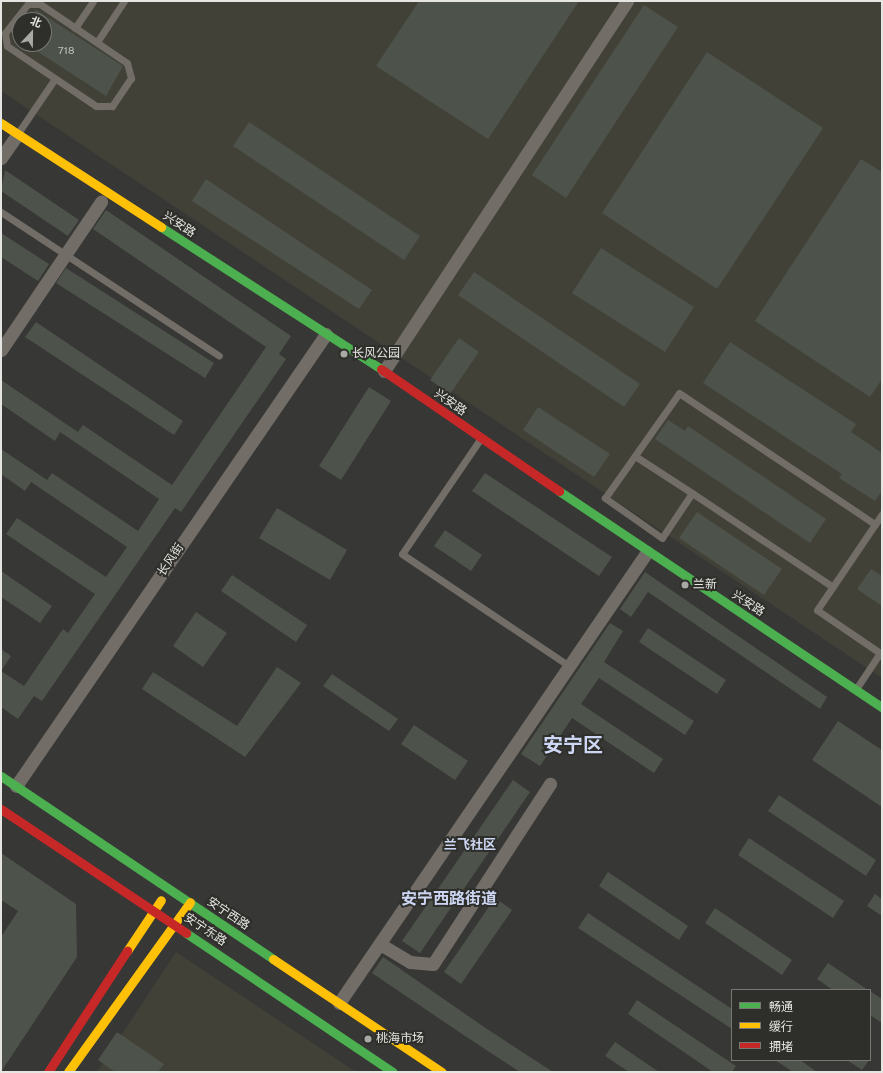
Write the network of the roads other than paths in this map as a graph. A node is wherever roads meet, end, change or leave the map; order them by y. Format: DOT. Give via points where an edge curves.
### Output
graph roads {
  1 [pos="93,1"];
  2 [pos="124,1"];
  3 [pos="627,1"];
  4 [pos="75,28"];
  5 [pos="97,42"];
  6 [pos="54,80"];
  7 [pos="1,124"];
  8 [pos="16,135"];
  9 [pos="1,158"];
  10 [pos="101,202"];
  11 [pos="1,212"];
  12 [pos="65,255"];
  13 [pos="326,334"];
  14 [pos="1,350"];
  15 [pos="219,356"];
  16 [pos="384,372"];
  17 [pos="481,438"];
  18 [pos="635,456"];
  19 [pos="692,494"];
  20 [pos="882,514"];
  21 [pos="875,524"];
  22 [pos="647,552"];
  23 [pos="832,587"];
  24 [pos="569,666"];
  25 [pos="855,689"];
  26 [pos="882,707"];
  27 [pos="1,776"];
  28 [pos="550,784"];
  29 [pos="16,786"];
  30 [pos="1,809"];
  31 [pos="122,857"];
  32 [pos="106,878"];
  33 [pos="169,888"];
  34 [pos="190,902"];
  35 [pos="154,910"];
  36 [pos="174,923"];
  37 [pos="230,929"];
  38 [pos="380,944"];
  39 [pos="214,950"];
  40 [pos="339,1003"];
  41 [pos="48,1072"];
  42 [pos="68,1072"];
  43 [pos="393,1072"];
  44 [pos="442,1072"];
  1 -- 4 [label="lane"];
  2 -- 5 [label="lane"];
  3 -- 16 [label="street"];
  4 -- 5 [label="lane"];
  4 -- 6 [label="lane" via="40,4 32,3 21,9 5,33 10,50"];
  5 -- 6 [label="lane" via="130,67 131,78 112,106 100,108"];
  6 -- 8 [label="lane"];
  7 -- 8 [label="street, 兴安路"];
  8 -- 9 [label="street"];
  8 -- 13 [label="street, 兴安路"];
  10 -- 12 [label="street"];
  11 -- 12 [label="lane"];
  12 -- 14 [label="street"];
  12 -- 15 [label="lane"];
  13 -- 16 [label="street, 兴安路"];
  13 -- 29 [label="street, 长风街"];
  16 -- 17 [label="street, 兴安路"];
  17 -- 22 [label="street, 兴安路"];
  17 -- 24 [label="lane" via="402,554"];
  18 -- 19 [label="lane"];
  18 -- 19 [label="lane" via="604,498 662,538"];
  18 -- 21 [label="lane" via="679,393"];
  19 -- 23 [label="lane"];
  20 -- 21 [label="lane"];
  21 -- 23 [label="lane"];
  22 -- 24 [label="street"];
  22 -- 25 [label="street, 兴安路"];
  23 -- 25 [label="lane" via="817,610 880,653"];
  24 -- 38 [label="street"];
  25 -- 26 [label="street, 兴安路"];
  27 -- 29 [label="street, 安宁西路"];
  28 -- 38 [label="street" via="433,964 410,962"];
  29 -- 31 [label="street, 安宁西路"];
  30 -- 32 [label="street, 安宁东路"];
  31 -- 32 [label="street" via="120,874"];
  31 -- 33 [label="street, 安宁西路"];
  32 -- 35 [label="street, 安宁东路"];
  33 -- 34 [label="street, 安宁西路"];
  33 -- 35 [label="street"];
  34 -- 36 [label="street"];
  34 -- 37 [label="street, 安宁西路"];
  35 -- 36 [label="street, 安宁东路"];
  35 -- 41 [label="street"];
  36 -- 39 [label="street, 安宁东路"];
  36 -- 42 [label="street"];
  37 -- 39 [label="street" via="218,937"];
  37 -- 40 [label="street, 安宁西路"];
  38 -- 40 [label="street"];
  39 -- 43 [label="street, 安宁东路"];
  40 -- 44 [label="street, 安宁西路"];
}
